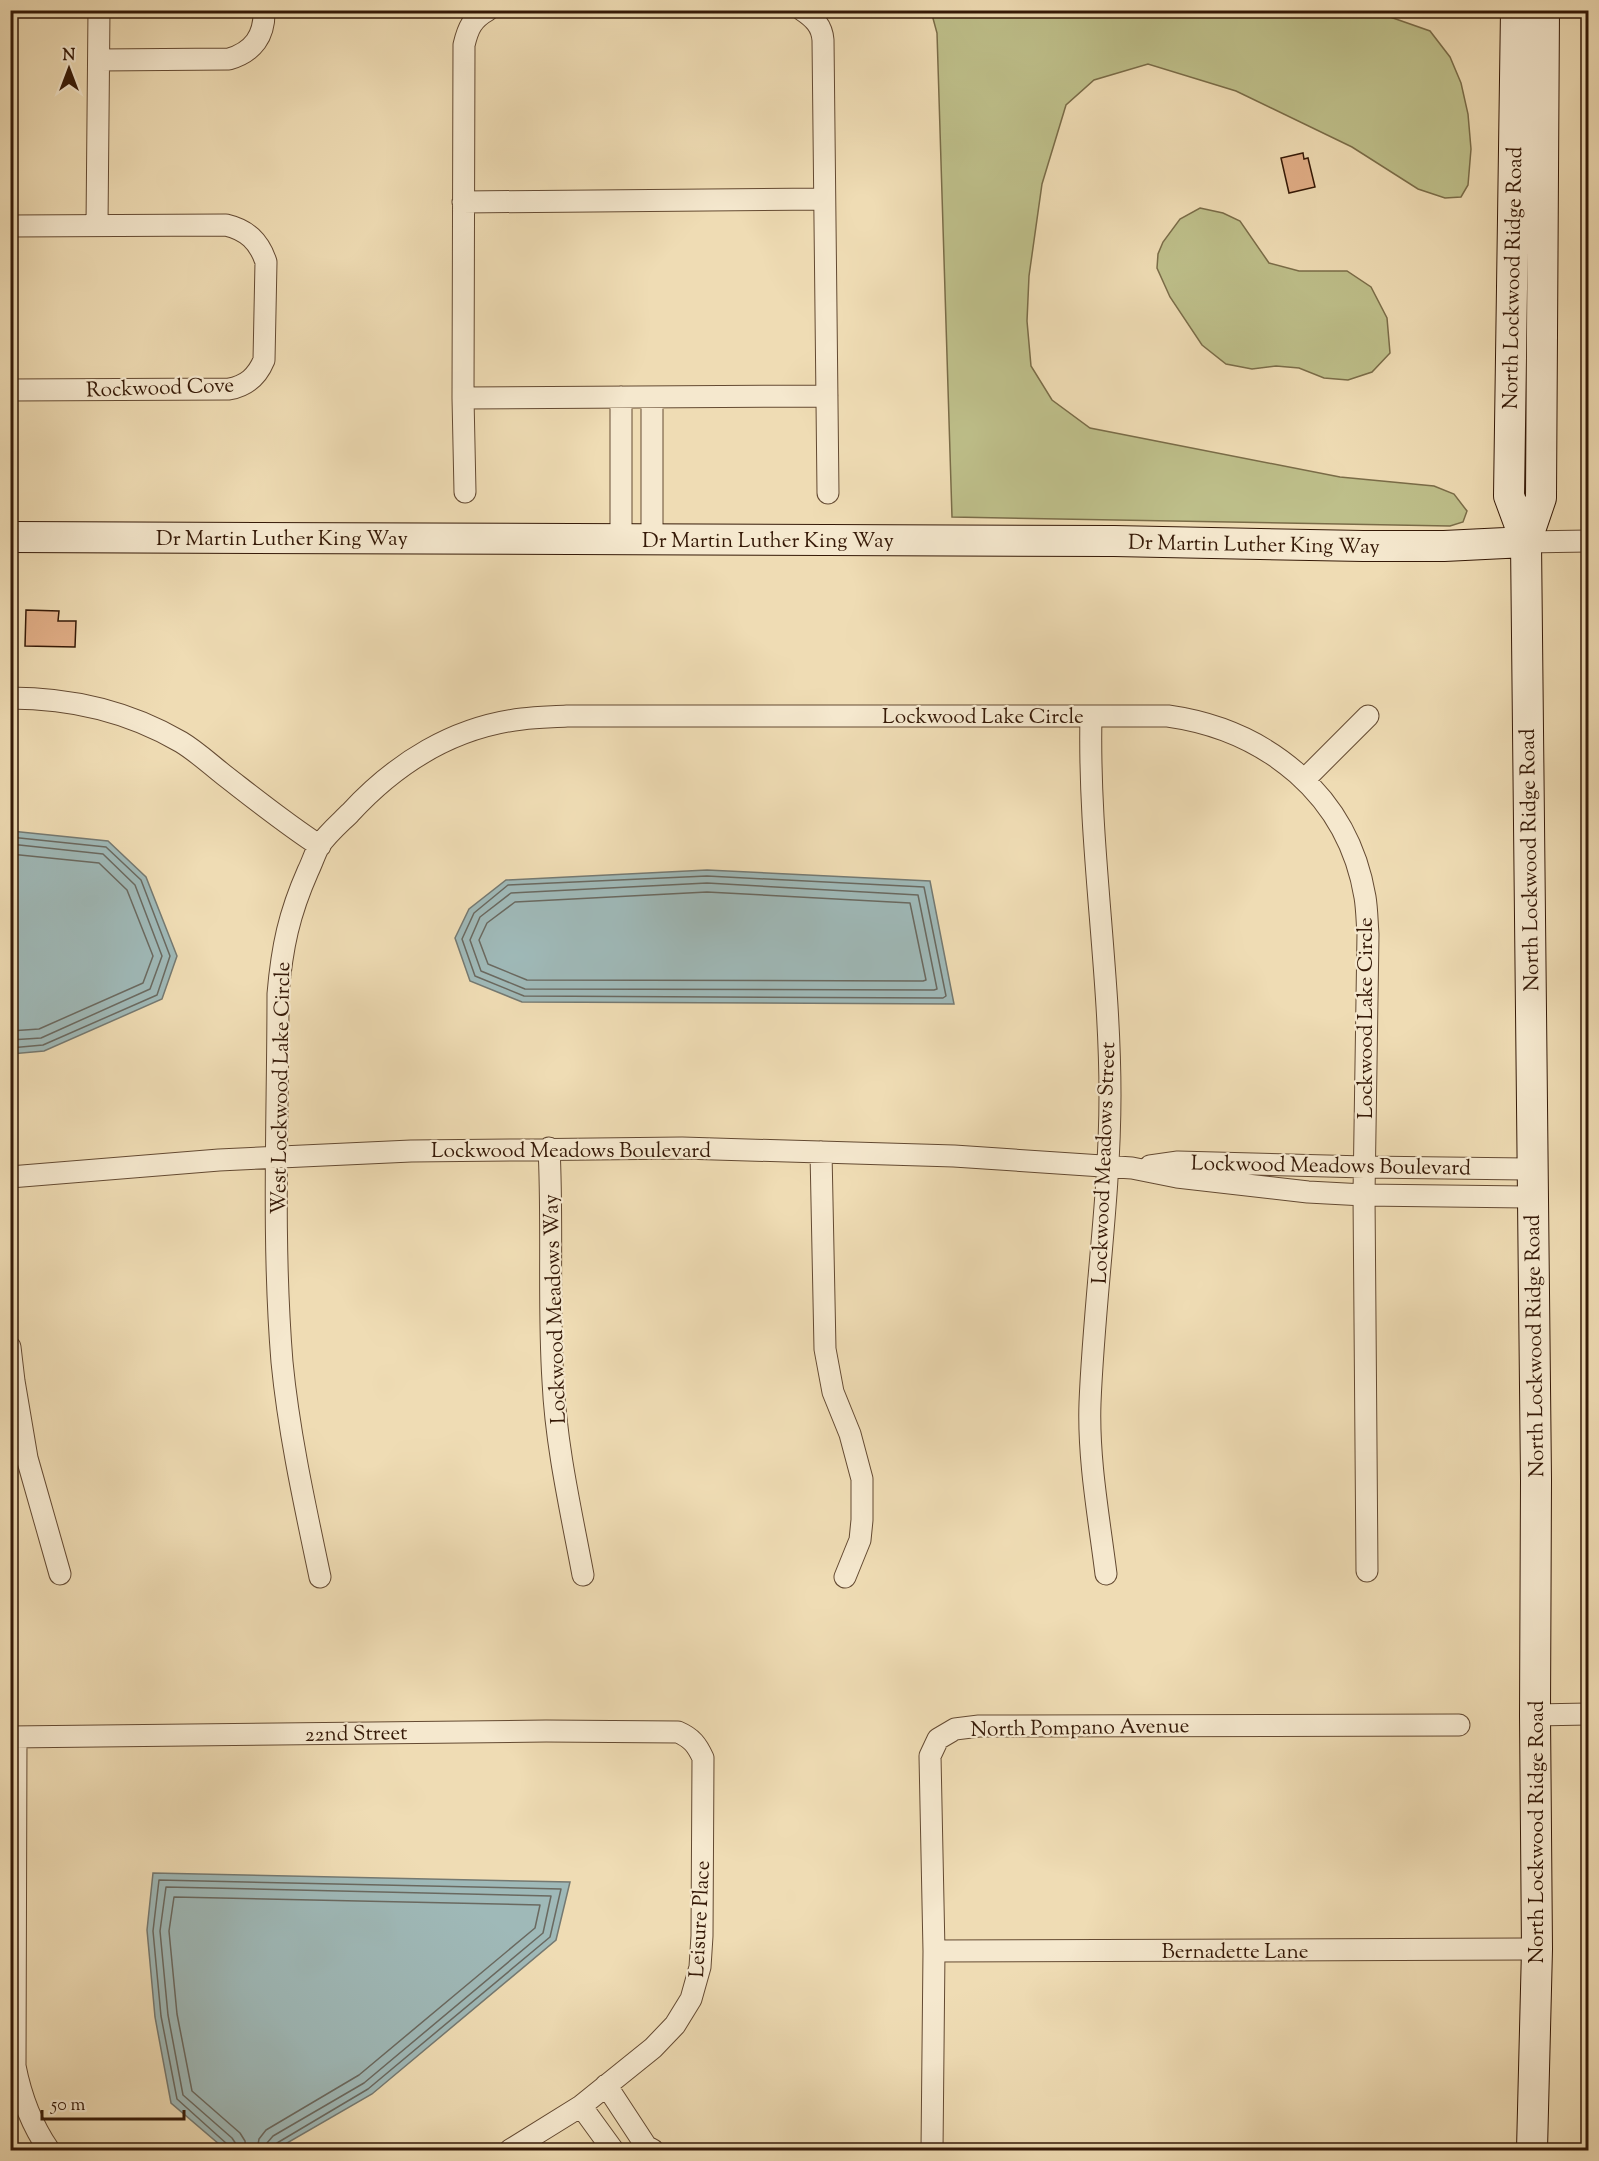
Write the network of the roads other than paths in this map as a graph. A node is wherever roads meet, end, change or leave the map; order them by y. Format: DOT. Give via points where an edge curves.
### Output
graph roads {
  1 [pos="99,10"];
  2 [pos="264,10"];
  3 [pos="488,10"];
  4 [pos="802,10"];
  5 [pos="1516,10"];
  6 [pos="1544,10"];
  7 [pos="99,60"];
  8 [pos="825,200"];
  9 [pos="464,202"];
  10 [pos="97,225"];
  11 [pos="10,226"];
  12 [pos="10,390"];
  13 [pos="827,396"];
  14 [pos="621,397"];
  15 [pos="652,397"];
  16 [pos="464,398"];
  17 [pos="465,492"];
  18 [pos="828,493"];
  19 [pos="10,537"];
  20 [pos="621,540"];
  21 [pos="652,540"];
  22 [pos="1588,541"];
  23 [pos="1526,542"];
  24 [pos="10,698"];
  25 [pos="628,716"];
  26 [pos="1091,716"];
  27 [pos="1368,717"];
  28 [pos="1305,780"];
  29 [pos="320,846"];
  30 [pos="549,1148"];
  31 [pos="821,1152"];
  32 [pos="278,1157"];
  33 [pos="1107,1167"];
  34 [pos="1365,1167"];
  35 [pos="1131,1168"];
  36 [pos="10,1177"];
  37 [pos="1532,1183"];
  38 [pos="1364,1195"];
  39 [pos="10,1347"];
  40 [pos="1367,1571"];
  41 [pos="60,1574"];
  42 [pos="1106,1574"];
  43 [pos="583,1575"];
  44 [pos="320,1577"];
  45 [pos="844,1577"];
  46 [pos="1535,1714"];
  47 [pos="1588,1714"];
  48 [pos="1459,1725"];
  49 [pos="13,1737"];
  50 [pos="696,1744"];
  51 [pos="1537,1949"];
  52 [pos="934,1951"];
  53 [pos="606,2085"];
  54 [pos="580,2106"];
  55 [pos="49,2151"];
  56 [pos="510,2151"];
  57 [pos="613,2151"];
  58 [pos="653,2151"];
  59 [pos="932,2151"];
  60 [pos="1532,2151"];
  1 -- 7 [label="street"];
  2 -- 7 [label="street" via="260,37 252,47 229,59"];
  3 -- 9 [label="street" via="468,27 464,45"];
  4 -- 8 [label="street" via="822,31"];
  5 -- 23 [label="main road, North Lockwood Ridge Road" via="1509,496"];
  6 -- 23 [label="main road, North Lockwood Ridge Road" via="1541,498"];
  7 -- 10 [label="street"];
  8 -- 9 [label="street"];
  8 -- 13 [label="street"];
  9 -- 16 [label="street"];
  10 -- 11 [label="street, Rockwood Cove"];
  10 -- 12 [label="street, Rockwood Cove" via="226,225 254,239 266,262 265,350 260,370 246,384 229,389"];
  13 -- 15 [label="street"];
  13 -- 18 [label="street"];
  14 -- 15 [label="street"];
  14 -- 16 [label="street"];
  14 -- 20 [label="street"];
  15 -- 21 [label="street"];
  16 -- 17 [label="street"];
  19 -- 20 [label="main road, Dr Martin Luther King Way"];
  20 -- 21 [label="main road, Dr Martin Luther King Way"];
  21 -- 23 [label="main road, Dr Martin Luther King Way" via="1363,546"];
  22 -- 23 [label="street"];
  23 -- 37 [label="main road, North Lockwood Ridge Road"];
  24 -- 29 [label="street" via="54,699 100,708 150,725 183,743"];
  25 -- 26 [label="street, Lockwood Lake Circle"];
  25 -- 29 [label="street, West Lockwood Lake Circle" via="521,719 462,734 388,775"];
  26 -- 28 [label="street, Lockwood Lake Circle" via="1168,716 1214,725 1275,755"];
  26 -- 33 [label="street, Lockwood Meadows Street" via="1091,817 1109,1042"];
  27 -- 28 [label="street"];
  28 -- 34 [label="street, Lockwood Lake Circle" via="1340,826 1365,896"];
  29 -- 32 [label="street, West Lockwood Lake Circle" via="291,915 282,949 278,994"];
  30 -- 31 [label="street, Lockwood Meadows Boulevard"];
  30 -- 32 [label="street, Lockwood Meadows Boulevard"];
  30 -- 43 [label="street, Lockwood Meadows Way" via="552,1381 560,1455"];
  31 -- 33 [label="street, Lockwood Meadows Boulevard"];
  31 -- 45 [label="street" via="825,1349 833,1392 862,1479 860,1540"];
  32 -- 36 [label="street, Lockwood Meadows Boulevard"];
  32 -- 44 [label="street, West Lockwood Lake Circle" via="277,1268 282,1363"];
  33 -- 35 [label="street, Lockwood Meadows Boulevard"];
  33 -- 42 [label="street, Lockwood Meadows Street" via="1090,1404"];
  34 -- 35 [label="street, Lockwood Meadows Boulevard" via="1178,1162"];
  34 -- 37 [label="street, Lockwood Meadows Boulevard"];
  34 -- 38 [label="street, Lockwood Lake Circle"];
  35 -- 38 [label="street, Lockwood Meadows Boulevard" via="1177,1177"];
  37 -- 38 [label="street, Lockwood Meadows Boulevard"];
  37 -- 46 [label="main road, North Lockwood Ridge Road"];
  38 -- 40 [label="street, Lockwood Lake Circle"];
  39 -- 41 [label="street" via="27,1458"];
  46 -- 47 [label="street"];
  46 -- 51 [label="main road, North Lockwood Ridge Road"];
  48 -- 52 [label="street, North Pompano Avenue" via="955,1729 938,1739 930,1756"];
  49 -- 50 [label="street, 22nd Street" via="678,1732"];
  49 -- 55 [label="street" via="15,2066 28,2115"];
  50 -- 53 [label="street, Leisure Place" via="703,1758 698,1980 683,2014 665,2038"];
  51 -- 52 [label="street, Bernadette Lane"];
  51 -- 60 [label="main road, North Lockwood Ridge Road"];
  52 -- 59 [label="street, North Pompano Avenue"];
  53 -- 54 [label="street, Leisure Place"];
  53 -- 58 [label="street"];
  54 -- 56 [label="street, Leisure Place"];
  54 -- 57 [label="street"];
}
